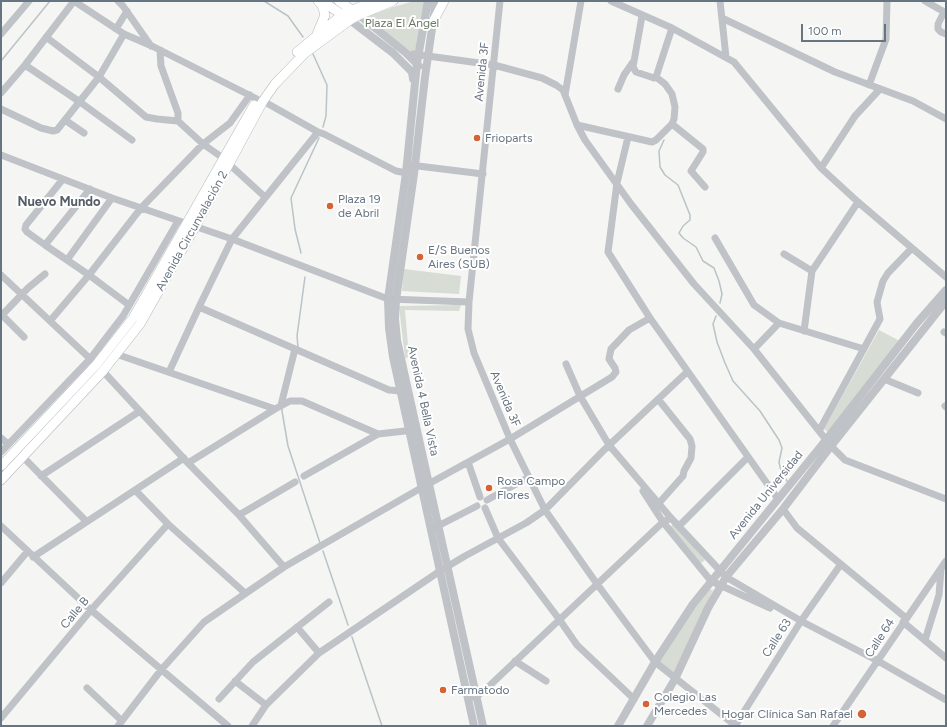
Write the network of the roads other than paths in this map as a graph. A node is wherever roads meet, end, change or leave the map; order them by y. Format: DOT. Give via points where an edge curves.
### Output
graph roads {
  1 [pos="29,1"];
  2 [pos="74,1"];
  3 [pos="318,1"];
  4 [pos="322,1"];
  5 [pos="339,1"];
  6 [pos="374,1"];
  7 [pos="393,1"];
  8 [pos="428,1"];
  9 [pos="436,1"];
  10 [pos="444,1"];
  11 [pos="500,1"];
  12 [pos="581,1"];
  13 [pos="611,1"];
  14 [pos="720,1"];
  15 [pos="887,1"];
  16 [pos="924,1"];
  17 [pos="124,5"];
  18 [pos="356,12"];
  19 [pos="945,12"];
  20 [pos="642,16"];
  21 [pos="346,17"];
  22 [pos="722,18"];
  23 [pos="434,20"];
  24 [pos="672,28"];
  25 [pos="116,29"];
  26 [pos="1,34"];
  27 [pos="124,34"];
  28 [pos="946,34"];
  29 [pos="317,36"];
  30 [pos="46,37"];
  31 [pos="152,46"];
  32 [pos="160,50"];
  33 [pos="726,56"];
  34 [pos="428,57"];
  35 [pos="418,59"];
  36 [pos="634,60"];
  37 [pos="25,65"];
  38 [pos="494,65"];
  39 [pos="99,77"];
  40 [pos="425,77"];
  41 [pos="656,77"];
  42 [pos="415,84"];
  43 [pos="869,85"];
  44 [pos="618,89"];
  45 [pos="880,89"];
  46 [pos="1,93"];
  47 [pos="565,95"];
  48 [pos="257,98"];
  49 [pos="80,102"];
  50 [pos="1,109"];
  51 [pos="946,119"];
  52 [pos="65,120"];
  53 [pos="178,121"];
  54 [pos="672,124"];
  55 [pos="577,125"];
  56 [pos="318,132"];
  57 [pos="84,133"];
  58 [pos="628,137"];
  59 [pos="132,140"];
  60 [pos="202,144"];
  61 [pos="1,154"];
  62 [pos="226,161"];
  63 [pos="411,165"];
  64 [pos="821,168"];
  65 [pos="410,174"];
  66 [pos="483,174"];
  67 [pos="63,179"];
  68 [pos="617,183"];
  69 [pos="705,187"];
  70 [pos="90,189"];
  71 [pos="265,197"];
  72 [pos="112,198"];
  73 [pos="858,202"];
  74 [pos="141,208"];
  75 [pos="178,221"];
  76 [pos="191,225"];
  77 [pos="715,238"];
  78 [pos="232,239"];
  79 [pos="45,245"];
  80 [pos="912,248"];
  81 [pos="784,254"];
  82 [pos="67,260"];
  83 [pos="812,271"];
  84 [pos="44,274"];
  85 [pos="1,275"];
  86 [pos="89,275"];
  87 [pos="946,277"];
  88 [pos="946,290"];
  89 [pos="22,295"];
  90 [pos="392,300"];
  91 [pos="946,301"];
  92 [pos="469,302"];
  93 [pos="129,305"];
  94 [pos="199,307"];
  95 [pos="123,316"];
  96 [pos="650,318"];
  97 [pos="50,321"];
  98 [pos="779,323"];
  99 [pos="123,331"];
  100 [pos="804,331"];
  101 [pos="24,337"];
  102 [pos="295,349"];
  103 [pos="754,349"];
  104 [pos="864,349"];
  105 [pos="116,354"];
  106 [pos="566,364"];
  107 [pos="96,365"];
  108 [pos="169,372"];
  109 [pos="687,372"];
  110 [pos="884,379"];
  111 [pos="404,390"];
  112 [pos="918,393"];
  113 [pos="580,396"];
  114 [pos="658,400"];
  115 [pos="278,407"];
  116 [pos="48,409"];
  117 [pos="140,411"];
  118 [pos="413,431"];
  119 [pos="819,432"];
  120 [pos="378,434"];
  121 [pos="1,438"];
  122 [pos="510,439"];
  123 [pos="828,443"];
  124 [pos="8,444"];
  125 [pos="609,445"];
  126 [pos="1,452"];
  127 [pos="22,457"];
  128 [pos="748,457"];
  129 [pos="186,460"];
  130 [pos="468,462"];
  131 [pos="1,466"];
  132 [pos="630,470"];
  133 [pos="41,476"];
  134 [pos="304,476"];
  135 [pos="529,477"];
  136 [pos="1,480"];
  137 [pos="295,482"];
  138 [pos="424,486"];
  139 [pos="135,490"];
  140 [pos="480,497"];
  141 [pos="778,499"];
  142 [pos="946,499"];
  143 [pos="487,500"];
  144 [pos="659,503"];
  145 [pos="477,506"];
  146 [pos="485,508"];
  147 [pos="783,508"];
  148 [pos="545,510"];
  149 [pos="239,515"];
  150 [pos="671,518"];
  151 [pos="86,521"];
  152 [pos="663,522"];
  153 [pos="168,524"];
  154 [pos="1,526"];
  155 [pos="679,526"];
  156 [pos="434,528"];
  157 [pos="498,538"];
  158 [pos="27,552"];
  159 [pos="33,557"];
  160 [pos="946,561"];
  161 [pos="841,564"];
  162 [pos="284,567"];
  163 [pos="447,567"];
  164 [pos="941,568"];
  165 [pos="440,571"];
  166 [pos="720,571"];
  167 [pos="726,577"];
  168 [pos="712,581"];
  169 [pos="1,583"];
  170 [pos="597,584"];
  171 [pos="721,586"];
  172 [pos="245,593"];
  173 [pos="329,602"];
  174 [pos="91,610"];
  175 [pos="559,619"];
  176 [pos="905,620"];
  177 [pos="801,621"];
  178 [pos="297,627"];
  179 [pos="458,633"];
  180 [pos="925,640"];
  181 [pos="319,653"];
  182 [pos="946,658"];
  183 [pos="515,661"];
  184 [pos="878,661"];
  185 [pos="655,662"];
  186 [pos="161,670"];
  187 [pos="675,679"];
  188 [pos="235,681"];
  189 [pos="546,681"];
  190 [pos="87,688"];
  191 [pos="477,696"];
  192 [pos="468,698"];
  193 [pos="219,699"];
  194 [pos="634,699"];
  195 [pos="946,700"];
  196 [pos="266,705"];
  197 [pos="1,718"];
  198 [pos="120,723"];
  199 [pos="228,726"];
  200 [pos="252,726"];
  201 [pos="474,726"];
  202 [pos="483,726"];
  203 [pos="618,726"];
  204 [pos="648,726"];
  205 [pos="735,726"];
  206 [pos="833,726"];
  1 -- 26 [label="street"];
  2 -- 25 [label="street"];
  2 -- 30 [label="street"];
  3 -- 29 [label="main road" via="322,5 324,16"];
  4 -- 21 [label="main road"];
  5 -- 18 [label="main road"];
  6 -- 18 [label="main road, Avenida Circunvalación 2"];
  7 -- 18 [label="main road, Avenida Circunvalación 2"];
  8 -- 35 [label="street, Avenida 4 Bella Vista"];
  9 -- 23 [label="street, Avenida 4 Bella Vista"];
  10 -- 23 [label="main road"];
  11 -- 38 [label="street, Avenida 3F"];
  12 -- 47 [label="street"];
  13 -- 20 [label="street"];
  14 -- 22 [label="street"];
  15 -- 43 [label="street" via="886,39"];
  16 -- 19 [label="street"];
  17 -- 25 [label="street"];
  17 -- 31 [label="street"];
  18 -- 21 [label="main road, Avenida Circunvalación 2"];
  18 -- 35 [label="street" via="406,54"];
  19 -- 28 [label="street" via="938,29"];
  20 -- 24 [label="street"];
  20 -- 36 [label="street"];
  21 -- 29 [label="main road, Avenida Circunvalación 2"];
  21 -- 42 [label="street, Avenida 4 Bella Vista" via="406,64 412,72"];
  21 -- 48 [label="main road, Avenida Circunvalación 2"];
  22 -- 33 [label="street"];
  22 -- 43 [label="street" via="835,72"];
  23 -- 34 [label="street, Avenida 4 Bella Vista"];
  24 -- 33 [label="street"];
  24 -- 41 [label="street"];
  25 -- 27 [label="street"];
  27 -- 31 [label="street"];
  27 -- 39 [label="street"];
  29 -- 48 [label="main road, Avenida Circunvalación 2" via="302,47"];
  30 -- 37 [label="street"];
  30 -- 39 [label="street"];
  31 -- 32 [label="street"];
  32 -- 48 [label="street"];
  32 -- 53 [label="street" via="161,66 178,113"];
  33 -- 64 [label="street" via="734,62"];
  34 -- 35 [label="street"];
  34 -- 38 [label="street"];
  34 -- 40 [label="street, Avenida 4 Bella Vista"];
  35 -- 40 [label="street"];
  35 -- 42 [label="street, Avenida 4 Bella Vista"];
  36 -- 41 [label="street" via="633,67 636,72"];
  36 -- 44 [label="street"];
  37 -- 46 [label="street"];
  37 -- 49 [label="street"];
  38 -- 47 [label="street" via="542,78 563,90"];
  38 -- 66 [label="street, Avenida 3F"];
  39 -- 49 [label="street"];
  39 -- 53 [label="street" via="146,117"];
  40 -- 63 [label="street, Avenida 4 Bella Vista"];
  41 -- 54 [label="street" via="672,94 675,107"];
  42 -- 63 [label="street, Avenida 4 Bella Vista"];
  43 -- 45 [label="street"];
  45 -- 51 [label="street" via="913,101"];
  45 -- 64 [label="street" via="855,116"];
  47 -- 55 [label="street"];
  48 -- 56 [label="street"];
  48 -- 60 [label="street"];
  48 -- 62 [label="main road, Avenida Circunvalación 2"];
  49 -- 52 [label="street"];
  49 -- 59 [label="street"];
  50 -- 52 [label="street" via="53,131"];
  52 -- 57 [label="street"];
  53 -- 60 [label="street"];
  54 -- 58 [label="street" via="654,142"];
  54 -- 69 [label="street" via="704,150 691,171"];
  55 -- 58 [label="street"];
  55 -- 68 [label="street"];
  56 -- 65 [label="street" via="396,171"];
  56 -- 71 [label="street"];
  58 -- 68 [label="street"];
  60 -- 62 [label="street"];
  60 -- 74 [label="street"];
  61 -- 67 [label="street"];
  62 -- 71 [label="street"];
  62 -- 76 [label="main road, Avenida Circunvalación 2"];
  63 -- 65 [label="street, Avenida 4 Bella Vista"];
  63 -- 66 [label="street"];
  64 -- 73 [label="street"];
  65 -- 90 [label="street, Avenida 4 Bella Vista"];
  66 -- 92 [label="street, Avenida 3F"];
  67 -- 70 [label="street"];
  67 -- 79 [label="street" via="26,225 27,232"];
  68 -- 96 [label="street" via="608,252"];
  68 -- 103 [label="street" via="694,284"];
  70 -- 72 [label="street"];
  70 -- 79 [label="street"];
  71 -- 78 [label="street"];
  72 -- 74 [label="street"];
  72 -- 82 [label="street"];
  73 -- 80 [label="street"];
  73 -- 83 [label="street"];
  74 -- 75 [label="street"];
  74 -- 86 [label="street"];
  75 -- 76 [label="street"];
  75 -- 93 [label="street"];
  76 -- 78 [label="street"];
  76 -- 99 [label="main road, Avenida Circunvalación 2"];
  76 -- 105 [label="main road, Avenida Circunvalación 2" via="140,324"];
  77 -- 98 [label="street" via="754,305"];
  78 -- 90 [label="street"];
  78 -- 94 [label="street"];
  79 -- 82 [label="street"];
  80 -- 87 [label="street"];
  80 -- 104 [label="street" via="883,281 877,302 880,319"];
  81 -- 83 [label="street"];
  82 -- 86 [label="street"];
  83 -- 100 [label="street"];
  84 -- 89 [label="street"];
  85 -- 89 [label="street"];
  86 -- 93 [label="street"];
  86 -- 97 [label="street"];
  88 -- 123 [label="street, Avenida Universidad" via="917,323"];
  89 -- 97 [label="street"];
  89 -- 101 [label="street" via="2,315"];
  90 -- 92 [label="street"];
  90 -- 111 [label="street, Avenida 4 Bella Vista" via="389,328 392,356"];
  91 -- 110 [label="street, Avenida Universidad"];
  92 -- 122 [label="street, Avenida 3F" via="468,329 474,353"];
  93 -- 95 [label="street"];
  94 -- 102 [label="street"];
  94 -- 108 [label="street"];
  95 -- 99 [label="street"];
  95 -- 107 [label="street"];
  96 -- 109 [label="street"];
  96 -- 113 [label="street" via="629,330 611,350 609,359 616,372 612,377"];
  97 -- 107 [label="street"];
  98 -- 100 [label="street"];
  98 -- 103 [label="street"];
  99 -- 107 [label="main road, Avenida Circunvalación 2"];
  100 -- 104 [label="street"];
  102 -- 111 [label="street" via="389,390"];
  102 -- 115 [label="street"];
  103 -- 119 [label="street"];
  104 -- 119 [label="street"];
  105 -- 107 [label="main road, Avenida Circunvalación 2"];
  105 -- 108 [label="street"];
  106 -- 113 [label="street"];
  107 -- 116 [label="main road, Avenida Circunvalación 2"];
  107 -- 117 [label="street"];
  107 -- 127 [label="main road, Avenida Circunvalación 2"];
  108 -- 115 [label="street"];
  109 -- 114 [label="street"];
  109 -- 128 [label="street"];
  110 -- 112 [label="street"];
  110 -- 123 [label="street, Avenida Universidad"];
  111 -- 118 [label="street, Avenida 4 Bella Vista"];
  113 -- 122 [label="street"];
  113 -- 125 [label="street"];
  114 -- 125 [label="street"];
  114 -- 144 [label="street" via="690,439 692,446 691,458 683,476"];
  115 -- 120 [label="street" via="290,401 302,401"];
  115 -- 129 [label="street"];
  116 -- 124 [label="street"];
  116 -- 131 [label="main road, Avenida Circunvalación 2"];
  117 -- 129 [label="street"];
  117 -- 133 [label="street"];
  118 -- 120 [label="street"];
  118 -- 138 [label="street, Avenida 4 Bella Vista"];
  119 -- 123 [label="street"];
  120 -- 134 [label="street"];
  121 -- 124 [label="street"];
  122 -- 130 [label="street"];
  122 -- 135 [label="street, Avenida 3F"];
  123 -- 141 [label="street, Avenida Universidad"];
  123 -- 142 [label="street" via="845,460"];
  123 -- 147 [label="street, Avenida Universidad"];
  124 -- 126 [label="street"];
  125 -- 132 [label="street"];
  125 -- 148 [label="street"];
  127 -- 133 [label="street"];
  127 -- 136 [label="main road, Avenida Circunvalación 2"];
  128 -- 141 [label="street"];
  128 -- 155 [label="street"];
  129 -- 139 [label="street"];
  129 -- 149 [label="street"];
  130 -- 138 [label="street"];
  130 -- 140 [label="street"];
  132 -- 144 [label="street"];
  132 -- 152 [label="street"];
  133 -- 151 [label="street"];
  135 -- 143 [label="street"];
  135 -- 148 [label="street, Avenida 3F"];
  137 -- 149 [label="street"];
  138 -- 156 [label="street, Avenida 4 Bella Vista"];
  138 -- 162 [label="street"];
  139 -- 151 [label="street"];
  139 -- 153 [label="street"];
  140 -- 143 [label="street"];
  140 -- 145 [label="street" via="476,500"];
  141 -- 166 [label="street, Avenida Universidad"];
  143 -- 146 [label="street"];
  144 -- 150 [label="street"];
  145 -- 146 [label="street"];
  145 -- 156 [label="street"];
  146 -- 157 [label="street"];
  147 -- 161 [label="street" via="797,528"];
  147 -- 167 [label="street, Avenida Universidad"];
  148 -- 157 [label="street"];
  148 -- 170 [label="street, Avenida 3F"];
  149 -- 162 [label="street"];
  150 -- 152 [label="street"];
  150 -- 155 [label="street"];
  151 -- 159 [label="street"];
  152 -- 168 [label="street"];
  152 -- 170 [label="street"];
  153 -- 172 [label="street"];
  153 -- 174 [label="street, Calle B"];
  154 -- 158 [label="street"];
  155 -- 166 [label="street"];
  156 -- 163 [label="street, Avenida 4 Bella Vista"];
  156 -- 165 [label="street, Avenida 4 Bella Vista"];
  157 -- 163 [label="street"];
  157 -- 175 [label="street"];
  158 -- 159 [label="street"];
  158 -- 169 [label="street"];
  159 -- 174 [label="street"];
  160 -- 164 [label="street, Calle 64"];
  161 -- 176 [label="street"];
  161 -- 177 [label="street, Calle 63"];
  162 -- 172 [label="street"];
  163 -- 165 [label="street"];
  163 -- 179 [label="street, Avenida 4 Bella Vista"];
  164 -- 176 [label="street, Calle 64"];
  164 -- 180 [label="street" via="939,595"];
  165 -- 179 [label="street, Avenida 4 Bella Vista"];
  165 -- 181 [label="street"];
  166 -- 167 [label="street"];
  166 -- 168 [label="street, Avenida Universidad"];
  167 -- 171 [label="street, Avenida Universidad"];
  167 -- 177 [label="street"];
  168 -- 171 [label="street"];
  168 -- 185 [label="street, Avenida Universidad" via="693,604"];
  170 -- 175 [label="street"];
  170 -- 185 [label="street, Avenida 3F"];
  171 -- 177 [label="street"];
  171 -- 187 [label="street, Avenida Universidad"];
  172 -- 186 [label="street" via="204,622"];
  173 -- 178 [label="street"];
  174 -- 186 [label="street"];
  174 -- 197 [label="street, Calle B"];
  175 -- 183 [label="street"];
  175 -- 194 [label="street" via="577,645"];
  176 -- 180 [label="street"];
  176 -- 184 [label="street, Calle 64"];
  177 -- 184 [label="street"];
  177 -- 205 [label="street, Calle 63"];
  178 -- 181 [label="street"];
  178 -- 188 [label="street" via="253,662"];
  179 -- 191 [label="street, Avenida 4 Bella Vista"];
  179 -- 192 [label="street, Avenida 4 Bella Vista"];
  180 -- 182 [label="street"];
  181 -- 196 [label="street"];
  183 -- 189 [label="street"];
  183 -- 191 [label="street"];
  184 -- 195 [label="street"];
  184 -- 206 [label="street, Calle 64"];
  185 -- 187 [label="street, Avenida 3F"];
  185 -- 194 [label="street, Avenida Universidad"];
  186 -- 198 [label="street"];
  186 -- 199 [label="street"];
  187 -- 204 [label="street, Avenida Universidad"];
  187 -- 205 [label="street, Avenida 3F"];
  188 -- 193 [label="street"];
  188 -- 196 [label="street"];
  190 -- 198 [label="street"];
  191 -- 192 [label="street"];
  191 -- 202 [label="street, Avenida 4 Bella Vista"];
  192 -- 201 [label="street, Avenida 4 Bella Vista"];
  194 -- 203 [label="street, Avenida Universidad"];
  196 -- 200 [label="street"];
}
